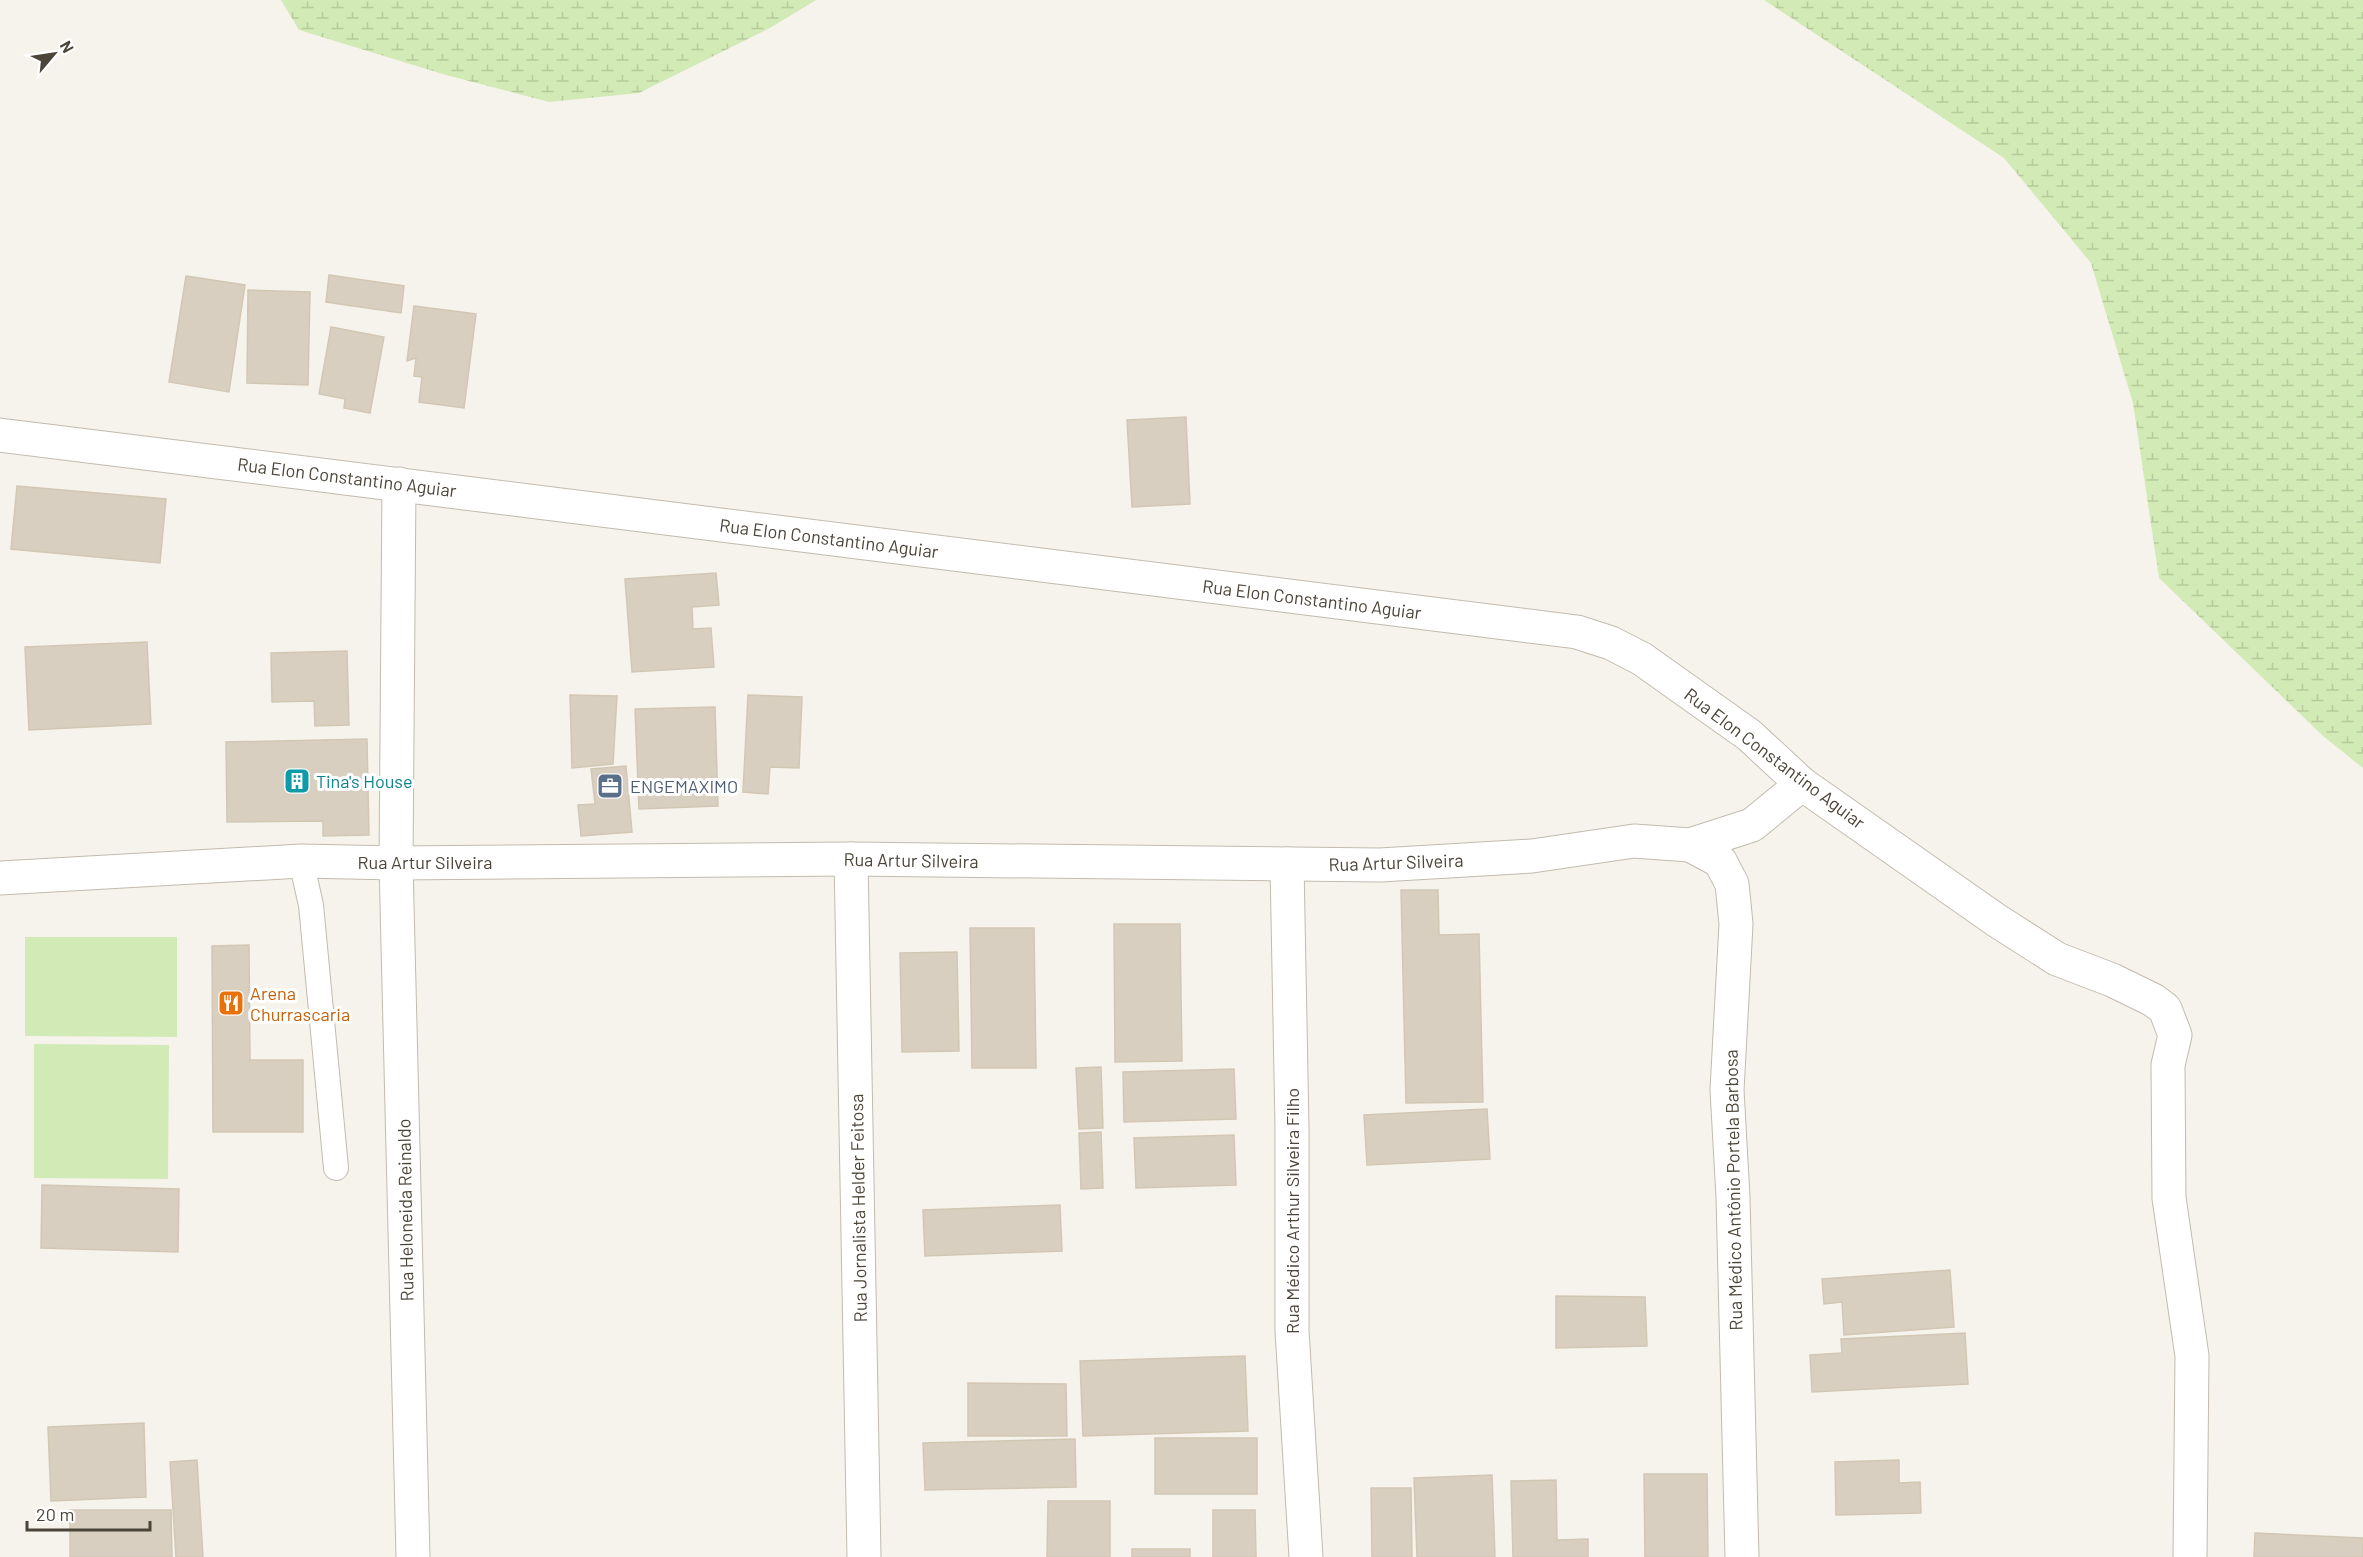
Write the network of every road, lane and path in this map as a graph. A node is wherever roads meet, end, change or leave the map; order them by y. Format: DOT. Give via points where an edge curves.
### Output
graph roads {
  1 [pos="0,435"];
  2 [pos="399,484"];
  3 [pos="1802,784"];
  4 [pos="1690,845"];
  5 [pos="851,859"];
  6 [pos="301,861"];
  7 [pos="396,863"];
  8 [pos="1287,864"];
  9 [pos="0,878"];
  10 [pos="336,1168"];
  11 [pos="413,1557"];
  12 [pos="864,1557"];
  13 [pos="1305,1557"];
  14 [pos="1742,1557"];
  15 [pos="2190,1557"];
  1 -- 2 [label="street, Rua Elon Constantino Aguiar"];
  2 -- 3 [label="street, Rua Elon Constantino Aguiar" via="1577,632 1642,659 1749,735"];
  2 -- 7 [label="street, Rua Heloneida Reinaldo"];
  3 -- 4 [label="street, Rua Artur Silveira" via="1752,825"];
  3 -- 15 [label="street, Rua Elon Constantino Aguiar" via="2057,959 2112,980 2164,1009 2175,1035 2168,1065 2169,1198 2192,1356"];
  4 -- 8 [label="street, Rua Artur Silveira" via="1634,841 1532,856 1380,865"];
  4 -- 14 [label="street, Rua Médico Antônio Portela Barbosa" via="1720,861 1732,884 1736,924 1727,1090"];
  5 -- 7 [label="street, Rua Artur Silveira"];
  5 -- 8 [label="street, Rua Artur Silveira"];
  5 -- 12 [label="street, Rua Jornalista Helder Feitosa"];
  6 -- 7 [label="street, Rua Artur Silveira"];
  6 -- 9 [label="street, Rua Artur Silveira"];
  6 -- 10 [label="lane" via="310,905"];
  7 -- 11 [label="street, Rua Heloneida Reinaldo"];
  8 -- 13 [label="street, Rua Médico Arthur Silveira Filho" via="1292,1331"];
}
